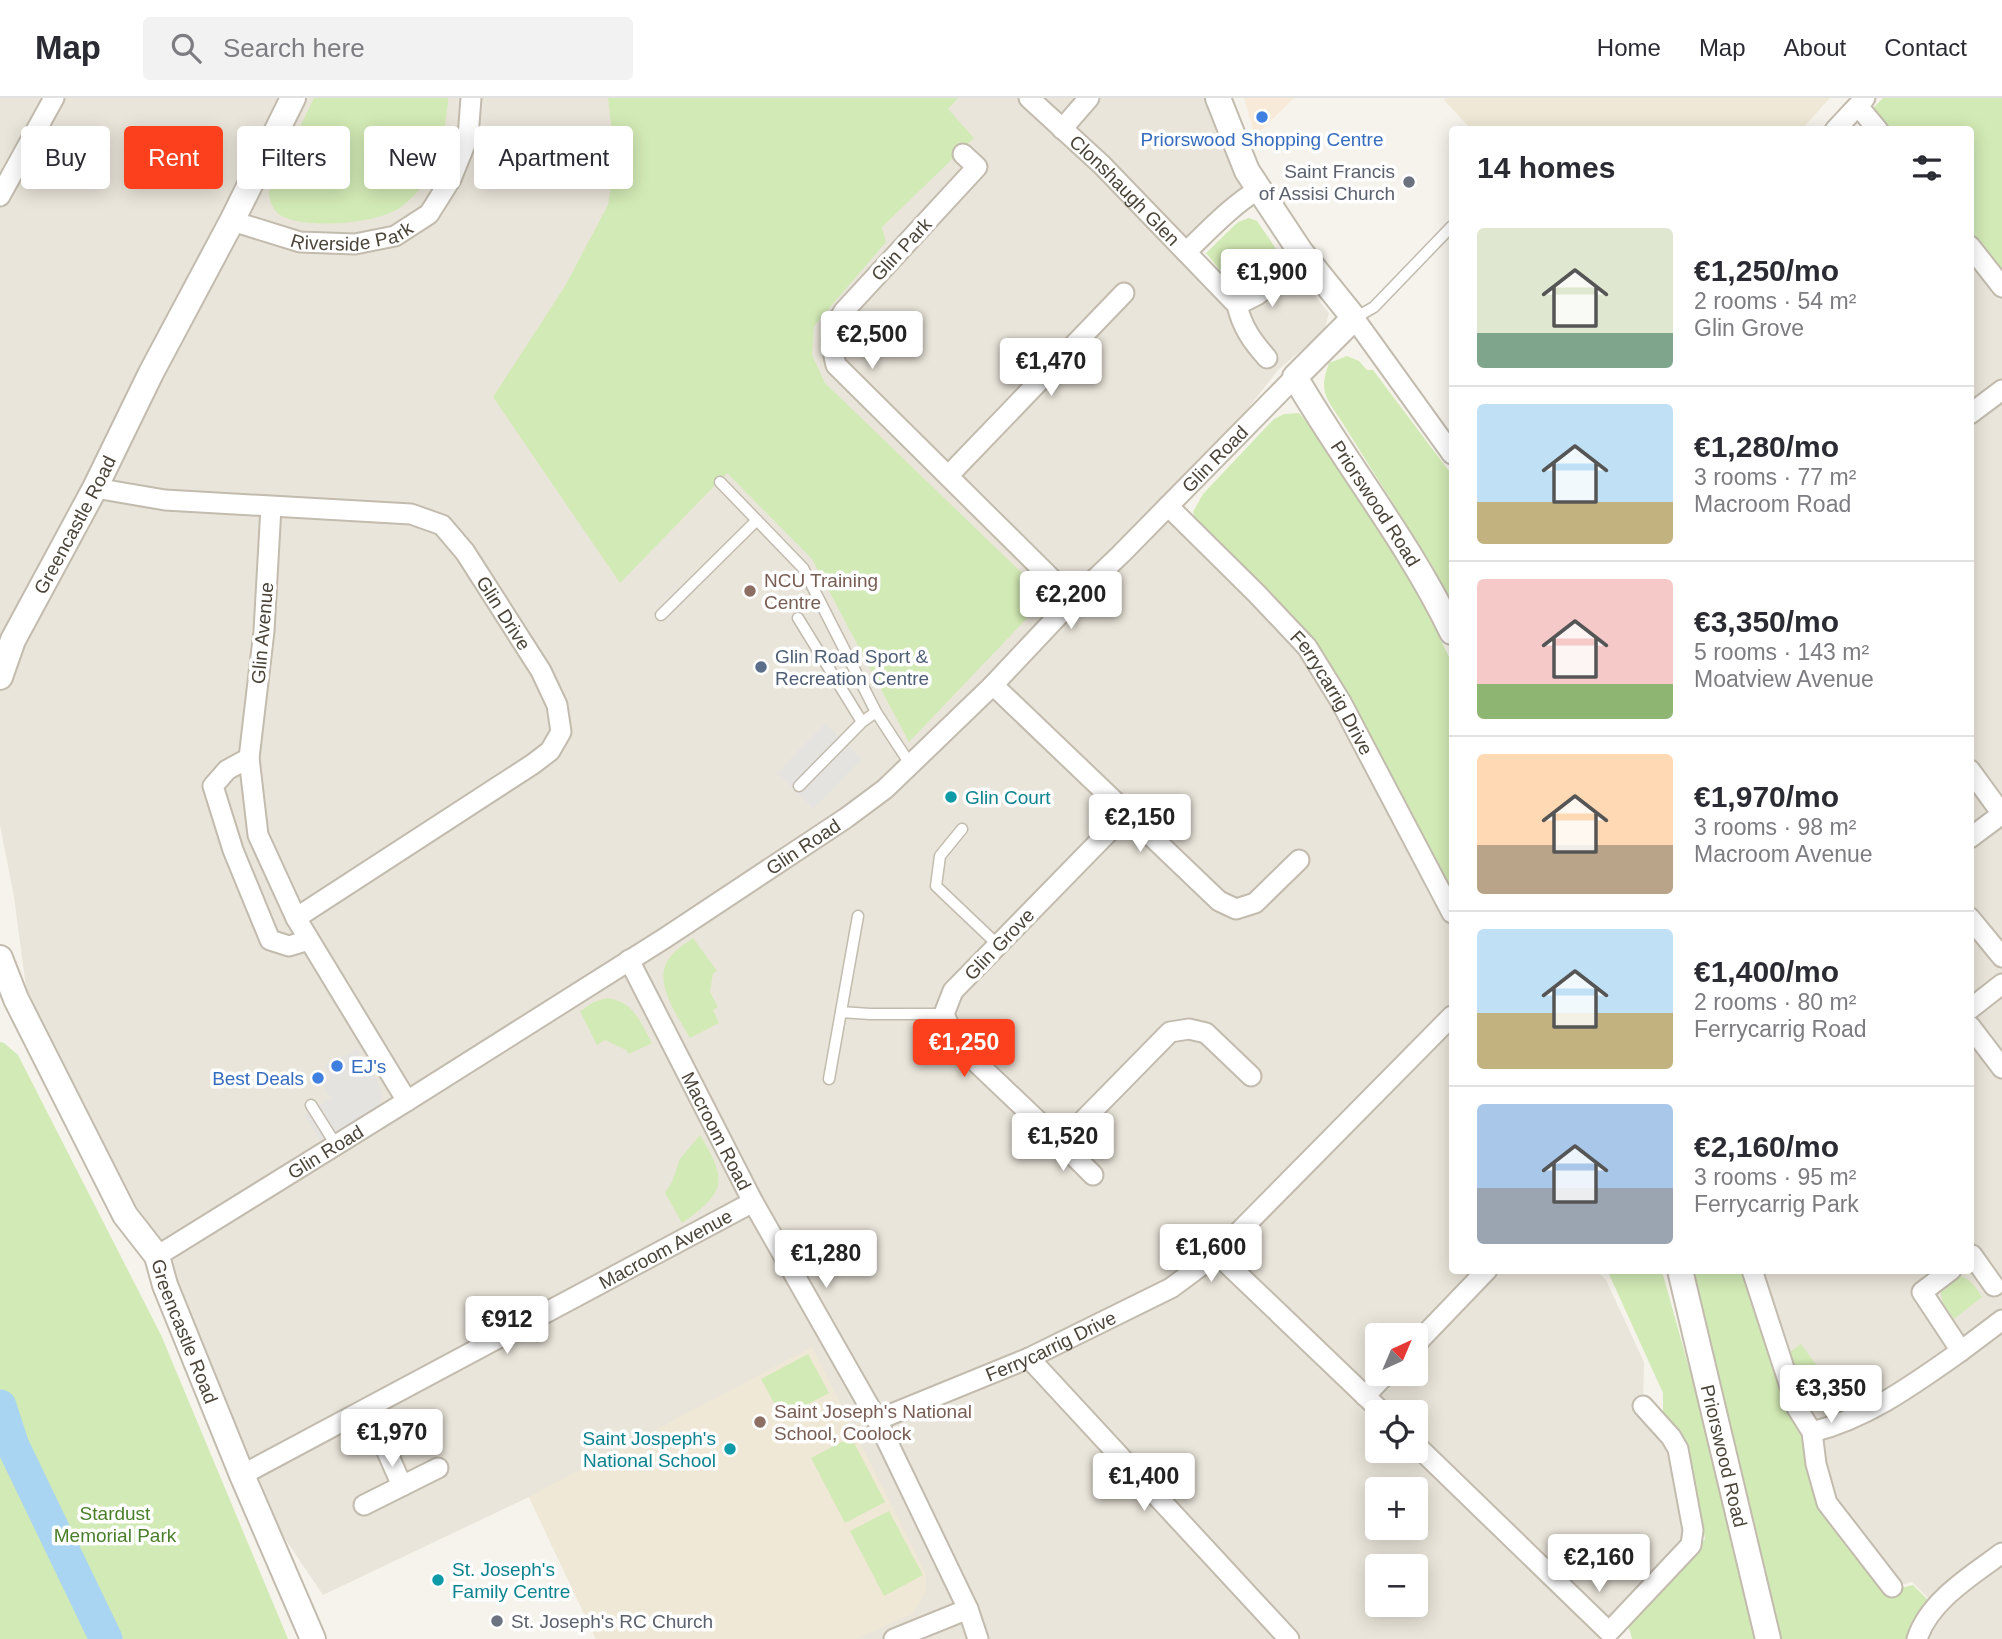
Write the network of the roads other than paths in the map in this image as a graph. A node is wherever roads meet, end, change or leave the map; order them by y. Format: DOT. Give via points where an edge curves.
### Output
graph roads {
  1 [pos="54,98"];
  2 [pos="293,98"];
  3 [pos="471,98"];
  4 [pos="1029,98"];
  5 [pos="1090,98"];
  6 [pos="1218,98"];
  7 [pos="1862,102"];
  8 [pos="1839,126"];
  9 [pos="1876,126"];
  10 [pos="1062,130"];
  11 [pos="963,153"];
  12 [pos="1259,189"];
  13 [pos="0,196"];
  14 [pos="232,221"];
  15 [pos="1449,229"];
  16 [pos="1186,252"];
  17 [pos="1974,252"];
  18 [pos="1283,275"];
  19 [pos="2002,287"];
  20 [pos="1124,293"];
  21 [pos="1237,305"];
  22 [pos="1354,318"];
  23 [pos="1267,358"];
  24 [pos="1295,377"];
  25 [pos="2002,390"];
  26 [pos="1974,411"];
  27 [pos="1449,450"];
  28 [pos="949,475"];
  29 [pos="720,482"];
  30 [pos="95,488"];
  31 [pos="1168,506"];
  32 [pos="271,507"];
  33 [pos="757,520"];
  34 [pos="1073,600"];
  35 [pos="661,615"];
  36 [pos="797,618"];
  37 [pos="1449,625"];
  38 [pos="0,677"];
  39 [pos="993,685"];
  40 [pos="876,712"];
  41 [pos="862,722"];
  42 [pos="249,758"];
  43 [pos="910,764"];
  44 [pos="1974,776"];
  45 [pos="799,786"];
  46 [pos="1127,813"];
  47 [pos="961,829"];
  48 [pos="1974,835"];
  49 [pos="1299,860"];
  50 [pos="1449,907"];
  51 [pos="858,916"];
  52 [pos="296,918"];
  53 [pos="1974,923"];
  54 [pos="309,940"];
  55 [pos="998,945"];
  56 [pos="2002,957"];
  57 [pos="0,958"];
  58 [pos="629,960"];
  59 [pos="2002,984"];
  60 [pos="8,1003"];
  61 [pos="1974,1006"];
  62 [pos="841,1012"];
  63 [pos="944,1014"];
  64 [pos="1449,1019"];
  65 [pos="1974,1031"];
  66 [pos="2002,1068"];
  67 [pos="1251,1076"];
  68 [pos="829,1079"];
  69 [pos="407,1101"];
  70 [pos="311,1105"];
  71 [pos="1061,1143"];
  72 [pos="336,1145"];
  73 [pos="1093,1175"];
  74 [pos="753,1202"];
  75 [pos="1217,1254"];
  76 [pos="157,1256"];
  77 [pos="1974,1258"];
  78 [pos="1483,1274"];
  79 [pos="1681,1274"];
  80 [pos="1753,1274"];
  81 [pos="1946,1274"];
  82 [pos="1994,1286"];
  83 [pos="2002,1320"];
  84 [pos="1428,1331"];
  85 [pos="1961,1350"];
  86 [pos="1029,1358"];
  87 [pos="1375,1386"];
  88 [pos="1365,1396"];
  89 [pos="1369,1400"];
  90 [pos="1643,1406"];
  91 [pos="368,1408"];
  92 [pos="877,1420"];
  93 [pos="1812,1432"];
  94 [pos="1428,1457"];
  95 [pos="438,1468"];
  96 [pos="242,1475"];
  97 [pos="402,1486"];
  98 [pos="364,1505"];
  99 [pos="2002,1553"];
  100 [pos="1892,1587"];
  101 [pos="968,1609"];
  102 [pos="1612,1635"];
  103 [pos="313,1639"];
  104 [pos="894,1639"];
  105 [pos="978,1639"];
  106 [pos="1289,1639"];
  107 [pos="1768,1639"];
  108 [pos="1917,1639"];
  1 -- 13 [label="street"];
  2 -- 14 [label="street"];
  3 -- 14 [label="street, Riverside Park" via="468,137 451,179 429,214 395,236 355,244 300,242"];
  4 -- 10 [label="street, Clonshaugh Glen"];
  5 -- 10 [label="street, Clonshaugh Glen"];
  6 -- 12 [label="street" via="1247,171"];
  7 -- 8 [label="street"];
  7 -- 9 [label="street"];
  10 -- 16 [label="street, Clonshaugh Glen"];
  11 -- 28 [label="street, Glin Park" via="977,167 844,311 830,342 836,365"];
  12 -- 16 [label="street, Clonshaugh Glen"];
  12 -- 22 [label="street" via="1300,251"];
  14 -- 30 [label="street, Greencastle Road"];
  15 -- 22 [label="lane" via="1374,307"];
  16 -- 21 [label="street, Clonshaugh Glen"];
  17 -- 19 [label="street"];
  18 -- 21 [label="street"];
  20 -- 28 [label="street"];
  21 -- 23 [label="street, Clonshaugh Glen" via="1248,334"];
  22 -- 24 [label="street, Glin Road"];
  22 -- 27 [label="street"];
  24 -- 31 [label="street, Glin Road"];
  24 -- 37 [label="street, Priorswood Road"];
  25 -- 26 [label="street"];
  28 -- 34 [label="street, Glin Park"];
  29 -- 33 [label="lane"];
  30 -- 32 [label="street, Glin Drive" via="165,500"];
  30 -- 38 [label="street, Greencastle Road" via="13,640"];
  31 -- 34 [label="street, Glin Road"];
  31 -- 50 [label="street, Ferrycarrig Drive" via="1307,647 1341,702"];
  32 -- 42 [label="street, Glin Avenue" via="264,631"];
  32 -- 52 [label="street, Glin Drive" via="411,514 442,525 465,552 541,671 557,705 561,732 550,751 533,764"];
  33 -- 35 [label="lane"];
  33 -- 40 [label="lane" via="803,568"];
  34 -- 39 [label="street, Glin Road"];
  36 -- 41 [label="lane"];
  39 -- 43 [label="street, Glin Road"];
  39 -- 46 [label="street"];
  40 -- 41 [label="lane"];
  40 -- 43 [label="lane"];
  41 -- 45 [label="lane"];
  42 -- 52 [label="street, Glin Avenue" via="258,835"];
  42 -- 54 [label="street" via="227,770 214,786 233,850 270,940 289,946"];
  43 -- 58 [label="street, Glin Road" via="846,818"];
  44 -- 48 [label="street" via="2002,814"];
  46 -- 49 [label="street" via="1219,901 1236,909 1255,903"];
  46 -- 55 [label="street, Glin Grove"];
  47 -- 55 [label="lane" via="940,856 936,886"];
  51 -- 62 [label="lane"];
  52 -- 54 [label="street, Glin Avenue"];
  53 -- 56 [label="street"];
  54 -- 69 [label="street, Glin Avenue"];
  55 -- 63 [label="street, Glin Grove" via="953,991"];
  57 -- 60 [label="street, Greencastle Road"];
  58 -- 69 [label="street, Glin Road"];
  58 -- 74 [label="street, Macroom Road"];
  59 -- 61 [label="street"];
  60 -- 76 [label="street, Greencastle Road" via="125,1215"];
  62 -- 63 [label="lane"];
  62 -- 68 [label="lane"];
  63 -- 71 [label="street" via="957,1044"];
  64 -- 75 [label="street, Ferrycarrig Drive"];
  65 -- 66 [label="street"];
  67 -- 71 [label="street" via="1206,1033 1189,1029 1170,1032"];
  69 -- 72 [label="street, Glin Road"];
  70 -- 72 [label="lane"];
  71 -- 73 [label="street"];
  72 -- 76 [label="street, Glin Road"];
  74 -- 91 [label="street, Macroom Avenue"];
  74 -- 92 [label="street, Macroom Road"];
  75 -- 86 [label="street, Ferrycarrig Drive" via="1171,1288"];
  75 -- 88 [label="street"];
  76 -- 96 [label="street, Greencastle Road" via="164,1285"];
  77 -- 82 [label="street"];
  78 -- 84 [label="street"];
  79 -- 107 [label="street, Priorswood Road"];
  80 -- 93 [label="street" via="1797,1408"];
  81 -- 85 [label="street" via="1922,1292"];
  83 -- 85 [label="street"];
  85 -- 93 [label="street" via="1878,1407"];
  86 -- 92 [label="street, Ferrycarrig Drive"];
  86 -- 106 [label="street"];
  87 -- 88 [label="street"];
  88 -- 89 [label="street"];
  90 -- 102 [label="street" via="1678,1449 1693,1530 1691,1545"];
  91 -- 96 [label="street, Macroom Avenue"];
  91 -- 97 [label="street"];
  92 -- 101 [label="street, Macroom Road"];
  93 -- 100 [label="street" via="1827,1503"];
  94 -- 102 [label="street"];
  95 -- 97 [label="street"];
  96 -- 103 [label="street, Greencastle Road"];
  97 -- 98 [label="street"];
  99 -- 108 [label="street" via="1951,1591 1921,1625"];
  101 -- 104 [label="street"];
  101 -- 105 [label="street, Macroom Road"];
}
